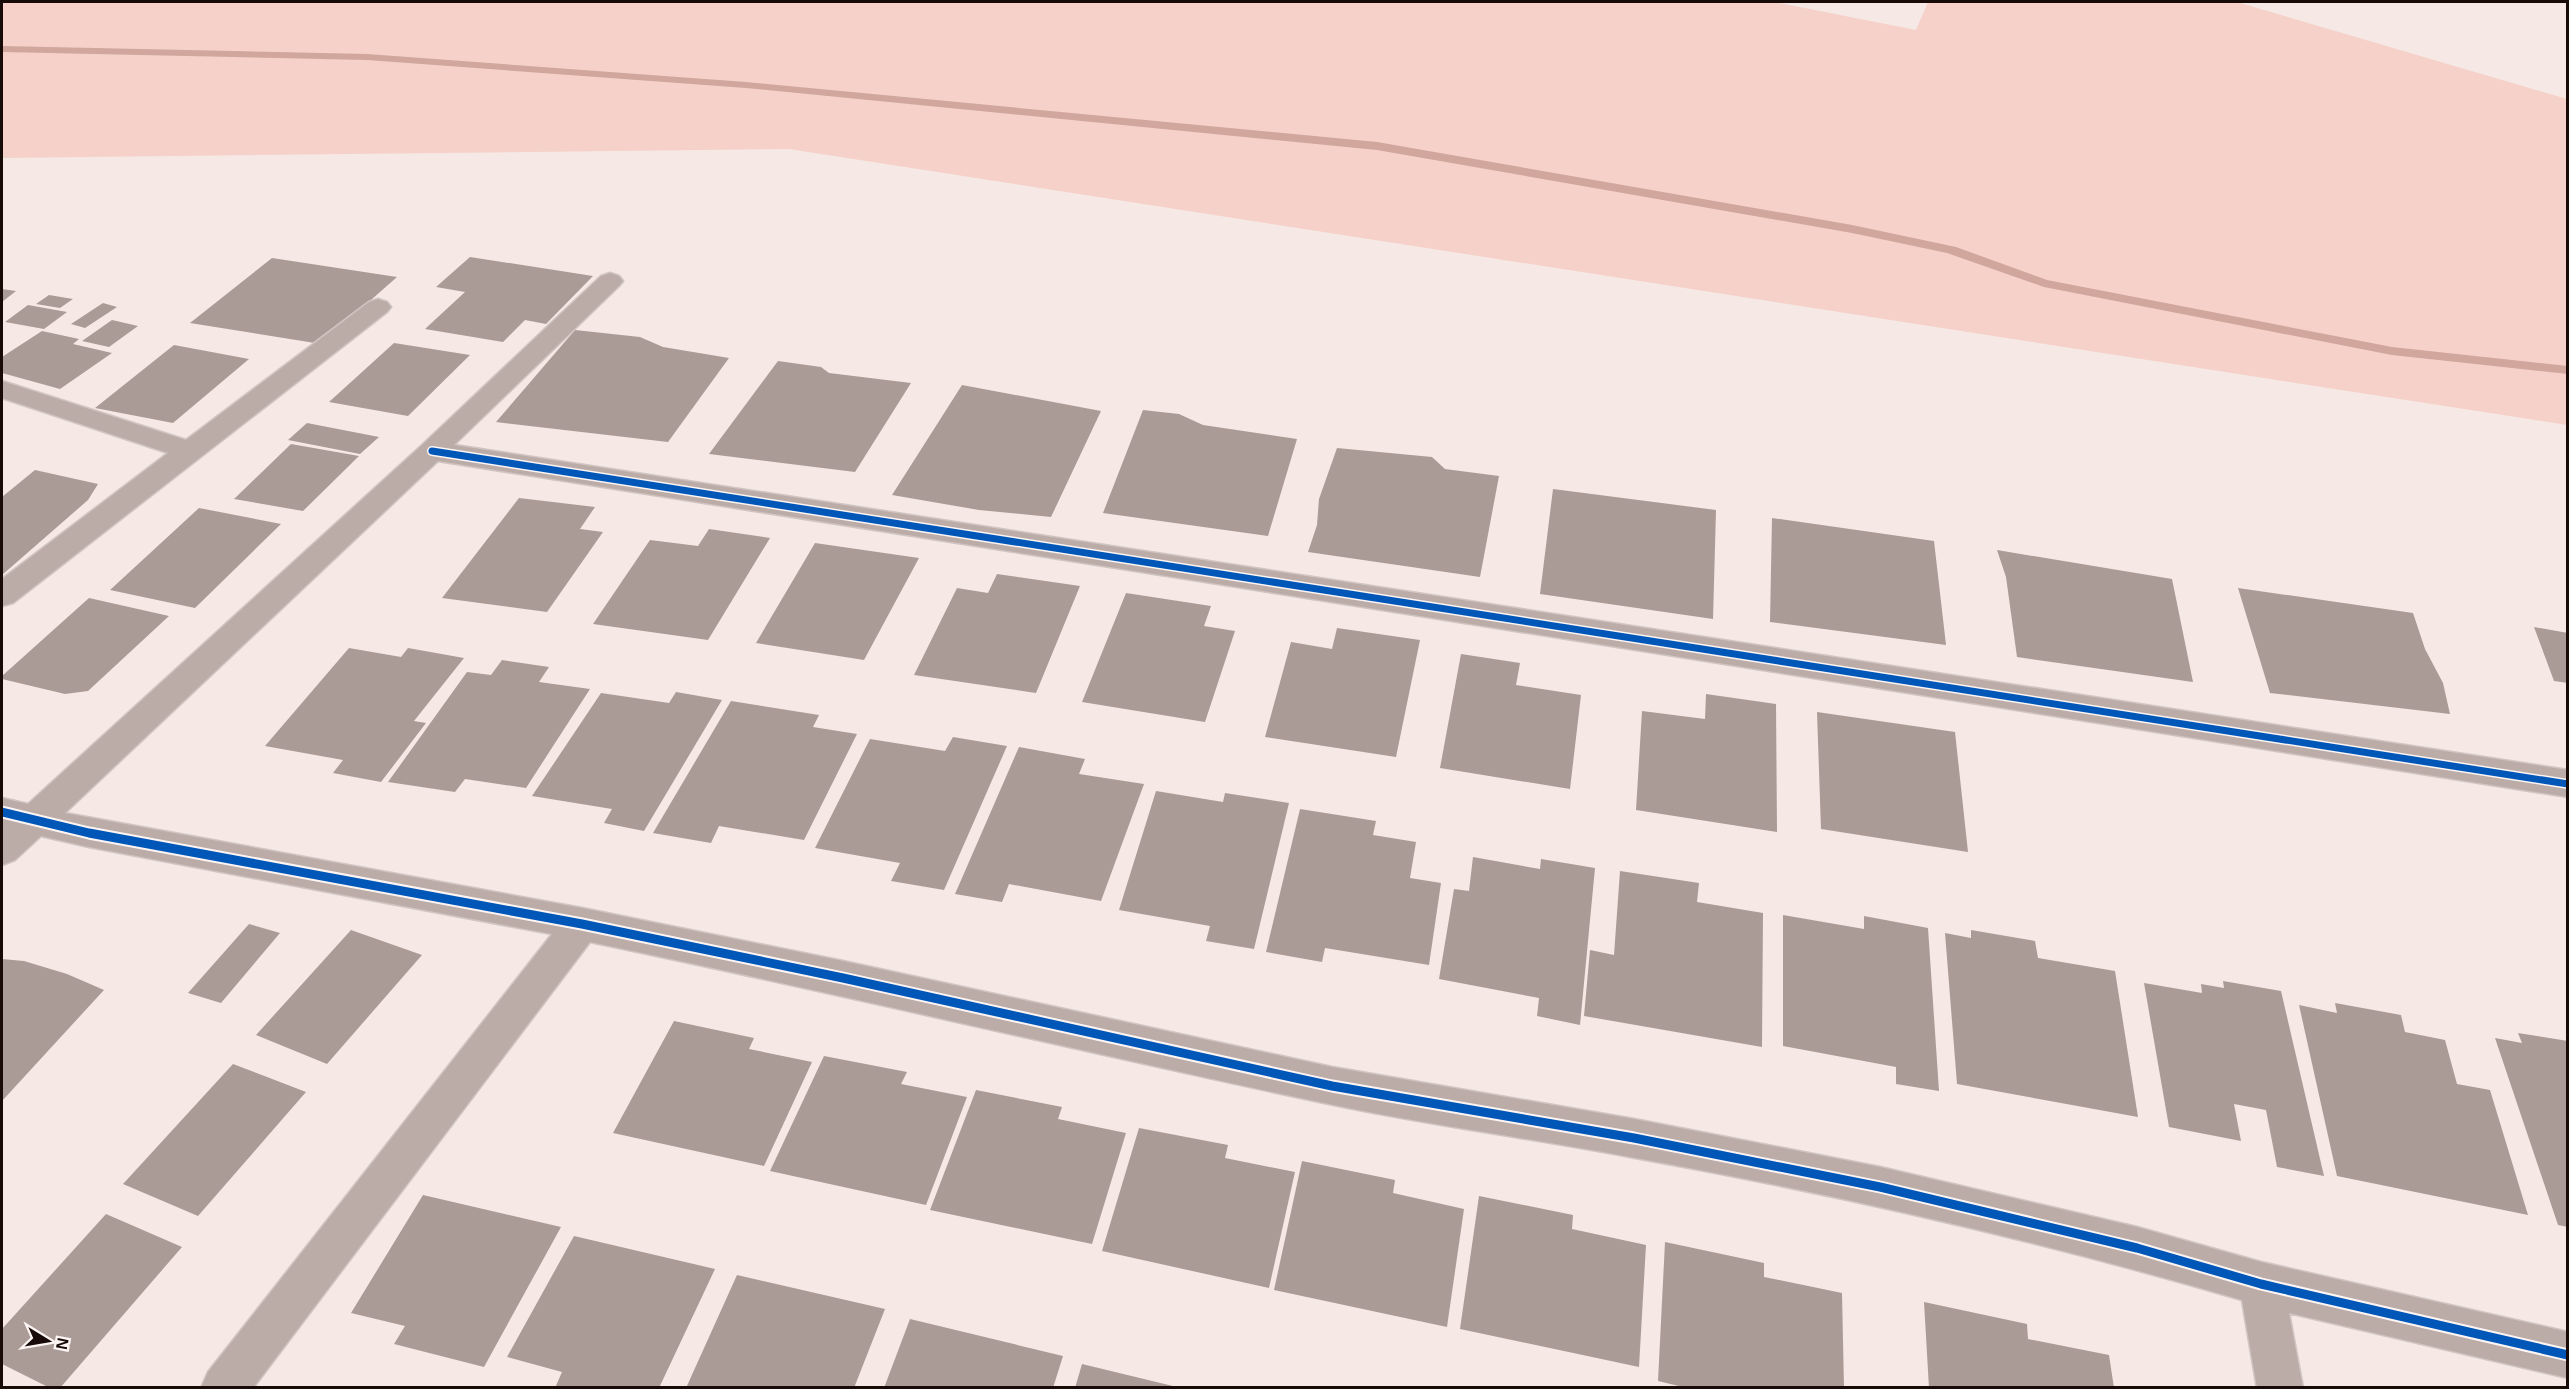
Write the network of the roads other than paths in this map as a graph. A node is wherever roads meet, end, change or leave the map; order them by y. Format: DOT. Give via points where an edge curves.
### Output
graph roads {
  1 [pos="610,281"];
  2 [pos="378,307"];
  3 [pos="2,389"];
  4 [pos="188,450"];
  5 [pos="432,451"];
  6 [pos="2,595"];
  7 [pos="2568,784"];
  8 [pos="17,816"];
  9 [pos="2,850"];
  10 [pos="582,924"];
  11 [pos="2261,1284"];
  12 [pos="2568,1356"];
  13 [pos="235,1385"];
  14 [pos="2280,1388"];
  1 -- 5 [label="street"];
  2 -- 4 [label="street"];
  3 -- 4 [label="street"];
  4 -- 6 [label="street"];
  5 -- 7 [label="street"];
  5 -- 8 [label="street"];
  8 -- 9 [label="street"];
  8 -- 10 [label="street" via="89,833"];
  10 -- 11 [label="street" via="1332,1086 1634,1138 1880,1187 2137,1248"];
  10 -- 13 [label="street"];
  11 -- 12 [label="street"];
  11 -- 14 [label="street"];
}
